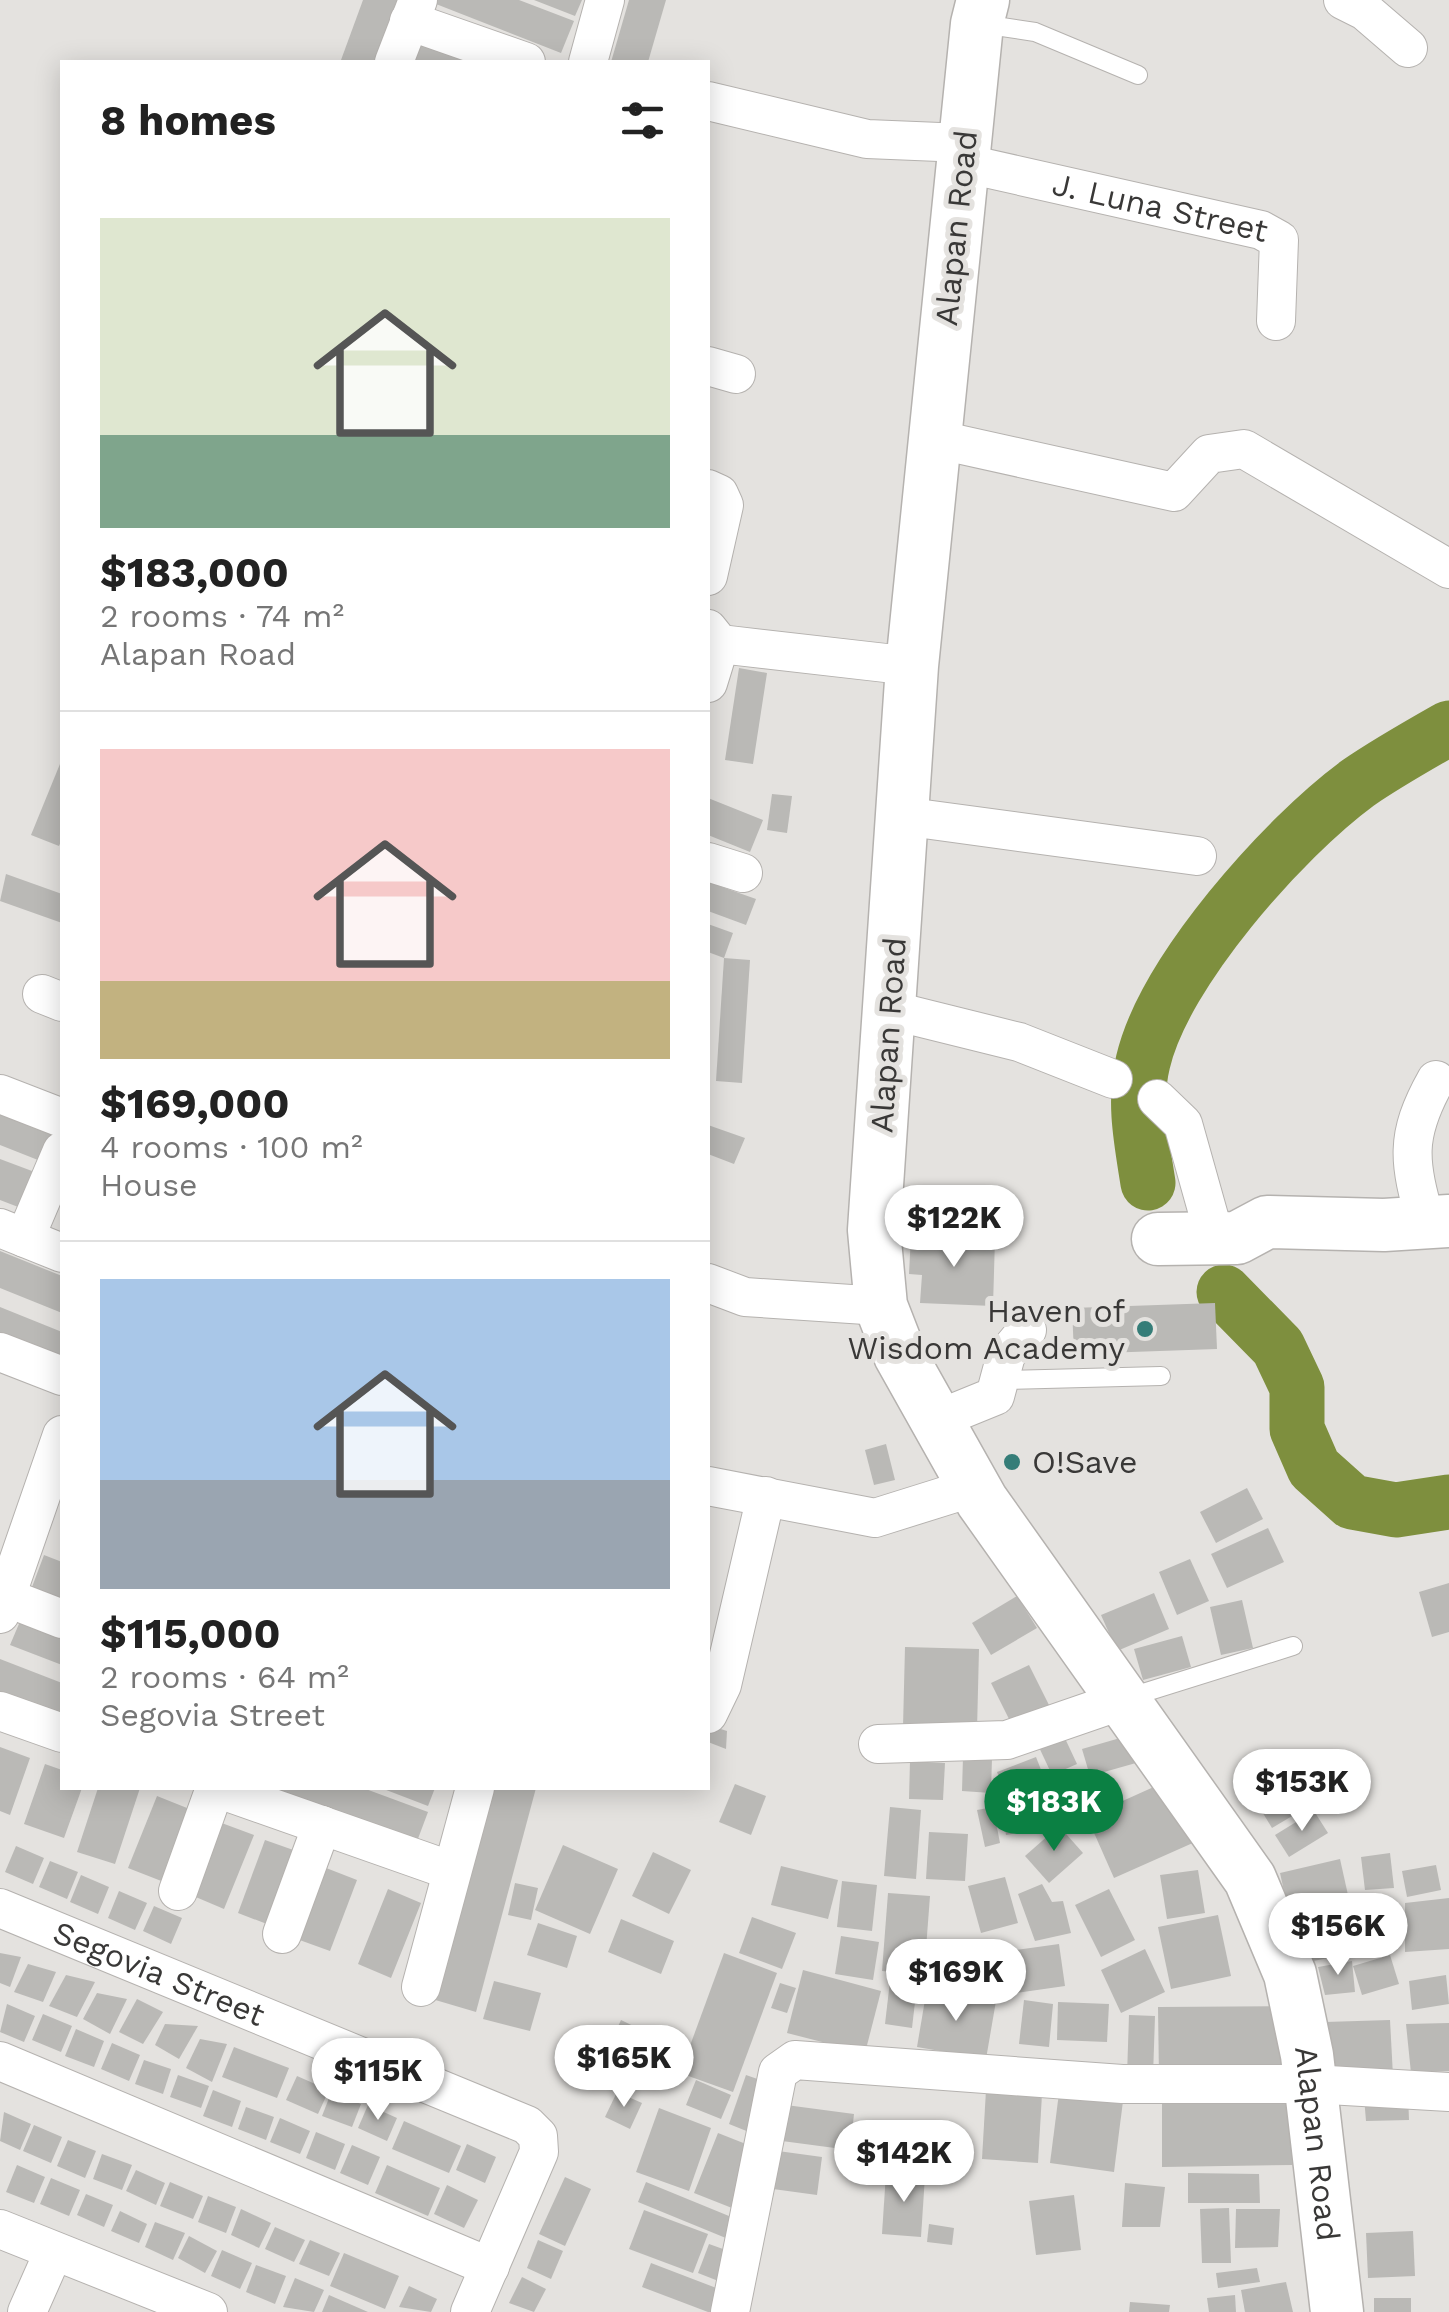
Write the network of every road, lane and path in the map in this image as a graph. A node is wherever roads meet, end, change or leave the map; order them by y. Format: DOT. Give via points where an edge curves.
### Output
graph roads {
  1 [pos="605,0"];
  2 [pos="1344,0"];
  3 [pos="414,10"];
  4 [pos="980,12"];
  5 [pos="1408,48"];
  6 [pos="395,60"];
  7 [pos="522,60"];
  8 [pos="589,60"];
  9 [pos="1138,75"];
  10 [pos="710,101"];
  11 [pos="964,153"];
  12 [pos="1276,321"];
  13 [pos="935,439"];
  14 [pos="710,490"];
  15 [pos="710,567"];
  16 [pos="1449,568"];
  17 [pos="714,636"];
  18 [pos="912,666"];
  19 [pos="710,668"];
  20 [pos="902,816"];
  21 [pos="1197,856"];
  22 [pos="890,1010"];
  23 [pos="1114,1079"];
  24 [pos="1442,1083"];
  25 [pos="0,1094"];
  26 [pos="1156,1099"];
  27 [pos="60,1117"];
  28 [pos="60,1154"];
  29 [pos="1442,1232"];
  30 [pos="12,1233"];
  31 [pos="1226,1238"];
  32 [pos="1158,1239"];
  33 [pos="60,1252"];
  34 [pos="710,1284"];
  35 [pos="863,1305"];
  36 [pos="1026,1330"];
  37 [pos="0,1352"];
  38 [pos="60,1375"];
  39 [pos="1161,1376"];
  40 [pos="1003,1380"];
  41 [pos="936,1420"];
  42 [pos="60,1447"];
  43 [pos="55,1477"];
  44 [pos="710,1486"];
  45 [pos="974,1487"];
  46 [pos="766,1496"];
  47 [pos="2,1603"];
  48 [pos="60,1618"];
  49 [pos="1293,1646"];
  50 [pos="1122,1700"];
  51 [pos="710,1710"];
  52 [pos="0,1711"];
  53 [pos="60,1732"];
  54 [pos="878,1744"];
  55 [pos="215,1790"];
  56 [pos="222,1790"];
  57 [pos="474,1790"];
  58 [pos="322,1825"];
  59 [pos="452,1872"];
  60 [pos="178,1890"];
  61 [pos="0,1908"];
  62 [pos="282,1934"];
  63 [pos="421,1987"];
  64 [pos="0,2061"];
  65 [pos="1310,2084"];
  66 [pos="1449,2092"];
  67 [pos="0,2229"];
  68 [pos="54,2251"];
  69 [pos="490,2267"];
  70 [pos="27,2312"];
  71 [pos="208,2312"];
  72 [pos="470,2312"];
  73 [pos="730,2312"];
  74 [pos="1336,2312"];
  1 -- 8 [label="street"];
  2 -- 5 [label="street"];
  3 -- 6 [label="street"];
  3 -- 7 [label="street"];
  4 -- 9 [label="lane"];
  4 -- 11 [label="street, Alapan Road"];
  10 -- 11 [label="street" via="867,139"];
  11 -- 12 [label="street, J. Luna Street" via="1261,230 1279,240"];
  11 -- 13 [label="street, Alapan Road"];
  13 -- 16 [label="street" via="1174,492 1209,454 1244,449"];
  13 -- 18 [label="street, Alapan Road"];
  14 -- 15 [label="street" via="724,505"];
  17 -- 18 [label="street"];
  17 -- 19 [label="street"];
  18 -- 20 [label="street, Alapan Road"];
  20 -- 21 [label="street"];
  20 -- 22 [label="street, Alapan Road"];
  22 -- 23 [label="street" via="1019,1042"];
  22 -- 35 [label="street, Alapan Road"];
  24 -- 29 [label="street" via="1419,1110 1410,1154"];
  25 -- 27 [label="street"];
  26 -- 31 [label="street" via="1183,1124"];
  28 -- 30 [label="street"];
  29 -- 31 [label="street" via="1267,1222"];
  30 -- 33 [label="street"];
  31 -- 32 [label="street"];
  34 -- 35 [label="street" via="745,1297"];
  35 -- 41 [label="street, Alapan Road"];
  36 -- 40 [label="street" via="1006,1354"];
  37 -- 38 [label="street"];
  39 -- 40 [label="lane"];
  40 -- 41 [label="street" via="995,1396"];
  41 -- 45 [label="street, Alapan Road"];
  42 -- 43 [label="street"];
  43 -- 47 [label="street"];
  44 -- 46 [label="street"];
  45 -- 46 [label="street" via="875,1518"];
  45 -- 50 [label="street, Alapan Road"];
  46 -- 51 [label="street" via="722,1686"];
  47 -- 48 [label="street"];
  49 -- 50 [label="lane"];
  50 -- 54 [label="street" via="1006,1740"];
  50 -- 65 [label="street, Alapan Road" via="1250,1879 1290,1974"];
  52 -- 53 [label="street"];
  55 -- 60 [label="street"];
  56 -- 58 [label="street"];
  57 -- 59 [label="street"];
  58 -- 59 [label="street"];
  58 -- 62 [label="street"];
  59 -- 63 [label="street"];
  61 -- 69 [label="street, Segovia Street" via="527,2125 538,2136 539,2152"];
  64 -- 69 [label="street"];
  65 -- 66 [label="street"];
  65 -- 73 [label="street" via="1122,2084 794,2060 778,2072"];
  65 -- 74 [label="street, Alapan Road"];
  67 -- 68 [label="street"];
  68 -- 70 [label="street"];
  68 -- 71 [label="street"];
  69 -- 72 [label="street"];
}
